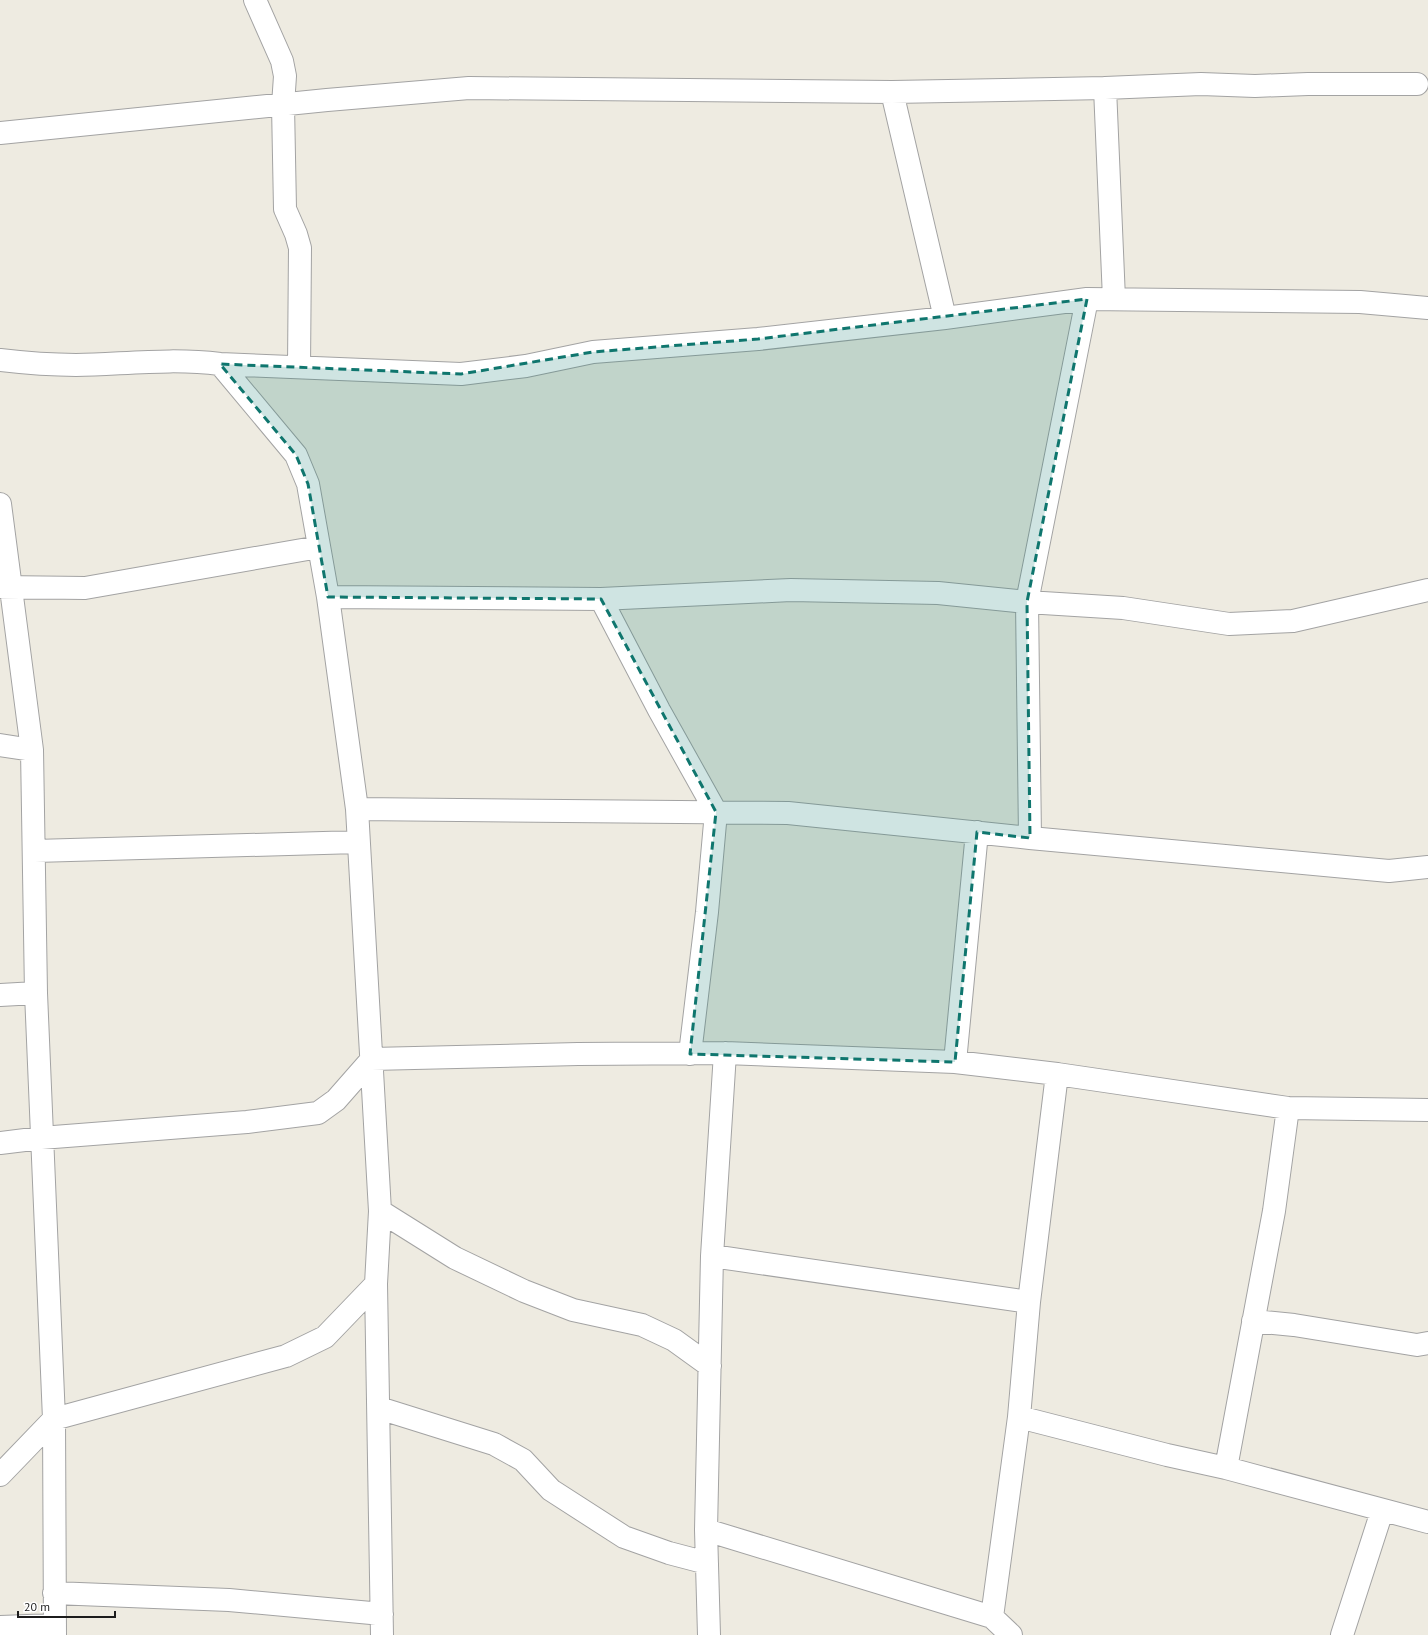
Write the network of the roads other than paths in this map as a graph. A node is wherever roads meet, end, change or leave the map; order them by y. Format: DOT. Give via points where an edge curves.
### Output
graph roads {
  1 [pos="255,0"];
  2 [pos="1417,84"];
  3 [pos="1105,88"];
  4 [pos="892,92"];
  5 [pos="283,105"];
  6 [pos="0,134"];
  7 [pos="1087,299"];
  8 [pos="1114,299"];
  9 [pos="1428,308"];
  10 [pos="945,318"];
  11 [pos="0,360"];
  12 [pos="220,364"];
  13 [pos="299,368"];
  14 [pos="0,504"];
  15 [pos="319,547"];
  16 [pos="6,588"];
  17 [pos="1428,590"];
  18 [pos="328,597"];
  19 [pos="601,599"];
  20 [pos="1027,602"];
  21 [pos="0,745"];
  22 [pos="32,750"];
  23 [pos="357,809"];
  24 [pos="716,812"];
  25 [pos="977,832"];
  26 [pos="1030,838"];
  27 [pos="358,842"];
  28 [pos="35,850"];
  29 [pos="1428,867"];
  30 [pos="36,993"];
  31 [pos="0,995"];
  32 [pos="725,1053"];
  33 [pos="690,1054"];
  34 [pos="372,1059"];
  35 [pos="955,1062"];
  36 [pos="1057,1074"];
  37 [pos="1288,1108"];
  38 [pos="1428,1110"];
  39 [pos="41,1138"];
  40 [pos="0,1143"];
  41 [pos="380,1211"];
  42 [pos="712,1256"];
  43 [pos="376,1284"];
  44 [pos="1029,1302"];
  45 [pos="1253,1322"];
  46 [pos="1428,1343"];
  47 [pos="710,1366"];
  48 [pos="379,1408"];
  49 [pos="1019,1417"];
  50 [pos="54,1419"];
  51 [pos="1226,1468"];
  52 [pos="0,1475"];
  53 [pos="1382,1511"];
  54 [pos="1428,1522"];
  55 [pos="706,1530"];
  56 [pos="707,1563"];
  57 [pos="54,1593"];
  58 [pos="992,1617"];
  59 [pos="382,1625"];
  60 [pos="0,1627"];
  61 [pos="55,1630"];
  62 [pos="709,1635"];
  63 [pos="1011,1635"];
  64 [pos="1342,1635"];
  1 -- 5 [label="street" via="282,61 285,76"];
  2 -- 3 [label="street" via="1201,84"];
  3 -- 4 [label="street"];
  3 -- 8 [label="street"];
  4 -- 5 [label="street" via="469,88"];
  4 -- 10 [label="street"];
  5 -- 6 [label="street"];
  5 -- 13 [label="street" via="285,210 300,248"];
  7 -- 8 [label="street"];
  7 -- 10 [label="street"];
  7 -- 20 [label="street"];
  8 -- 9 [label="street" via="1360,302"];
  10 -- 13 [label="street" via="758,339 593,352 526,366 461,374"];
  11 -- 12 [label="street" via="47,364 189,360"];
  12 -- 13 [label="street"];
  12 -- 15 [label="street" via="296,454 308,484"];
  14 -- 16 [label="street"];
  15 -- 16 [label="street" via="85,588"];
  15 -- 18 [label="street"];
  16 -- 22 [label="street"];
  17 -- 20 [label="street" via="1293,621 1236,624 1123,608"];
  18 -- 19 [label="street"];
  18 -- 23 [label="street"];
  19 -- 20 [label="street" via="791,590 938,593"];
  19 -- 24 [label="street"];
  20 -- 26 [label="street"];
  21 -- 22 [label="street"];
  22 -- 28 [label="street"];
  23 -- 24 [label="street"];
  23 -- 27 [label="street"];
  24 -- 25 [label="street" via="788,813"];
  24 -- 33 [label="street"];
  25 -- 26 [label="street"];
  25 -- 35 [label="street"];
  26 -- 29 [label="street" via="1389,871"];
  27 -- 28 [label="street"];
  27 -- 34 [label="street"];
  28 -- 30 [label="street"];
  30 -- 31 [label="street"];
  30 -- 39 [label="street"];
  32 -- 33 [label="street"];
  32 -- 35 [label="street"];
  32 -- 42 [label="street"];
  33 -- 34 [label="street"];
  34 -- 39 [label="street" via="336,1100 318,1113 247,1122"];
  34 -- 41 [label="street"];
  35 -- 36 [label="street"];
  36 -- 37 [label="street"];
  36 -- 44 [label="street"];
  37 -- 38 [label="street"];
  37 -- 45 [label="street" via="1274,1211"];
  39 -- 40 [label="street"];
  39 -- 50 [label="street"];
  41 -- 43 [label="street"];
  41 -- 47 [label="street" via="455,1258 524,1291 573,1310 642,1325 674,1340"];
  42 -- 44 [label="street"];
  42 -- 47 [label="street"];
  43 -- 48 [label="street"];
  43 -- 50 [label="street" via="325,1337 286,1356"];
  44 -- 49 [label="street"];
  45 -- 46 [label="street" via="1294,1325 1417,1345"];
  45 -- 51 [label="street"];
  47 -- 55 [label="street"];
  48 -- 56 [label="street" via="494,1444 524,1460 551,1490 624,1537"];
  48 -- 59 [label="street"];
  49 -- 51 [label="street" via="1167,1456"];
  49 -- 58 [label="street"];
  50 -- 52 [label="street"];
  50 -- 57 [label="street"];
  51 -- 53 [label="street"];
  53 -- 54 [label="street"];
  53 -- 64 [label="street"];
  55 -- 56 [label="street"];
  55 -- 58 [label="street"];
  56 -- 62 [label="street"];
  57 -- 59 [label="street" via="228,1600"];
  57 -- 61 [label="street"];
  58 -- 63 [label="street"];
  60 -- 61 [label="street"];
}
